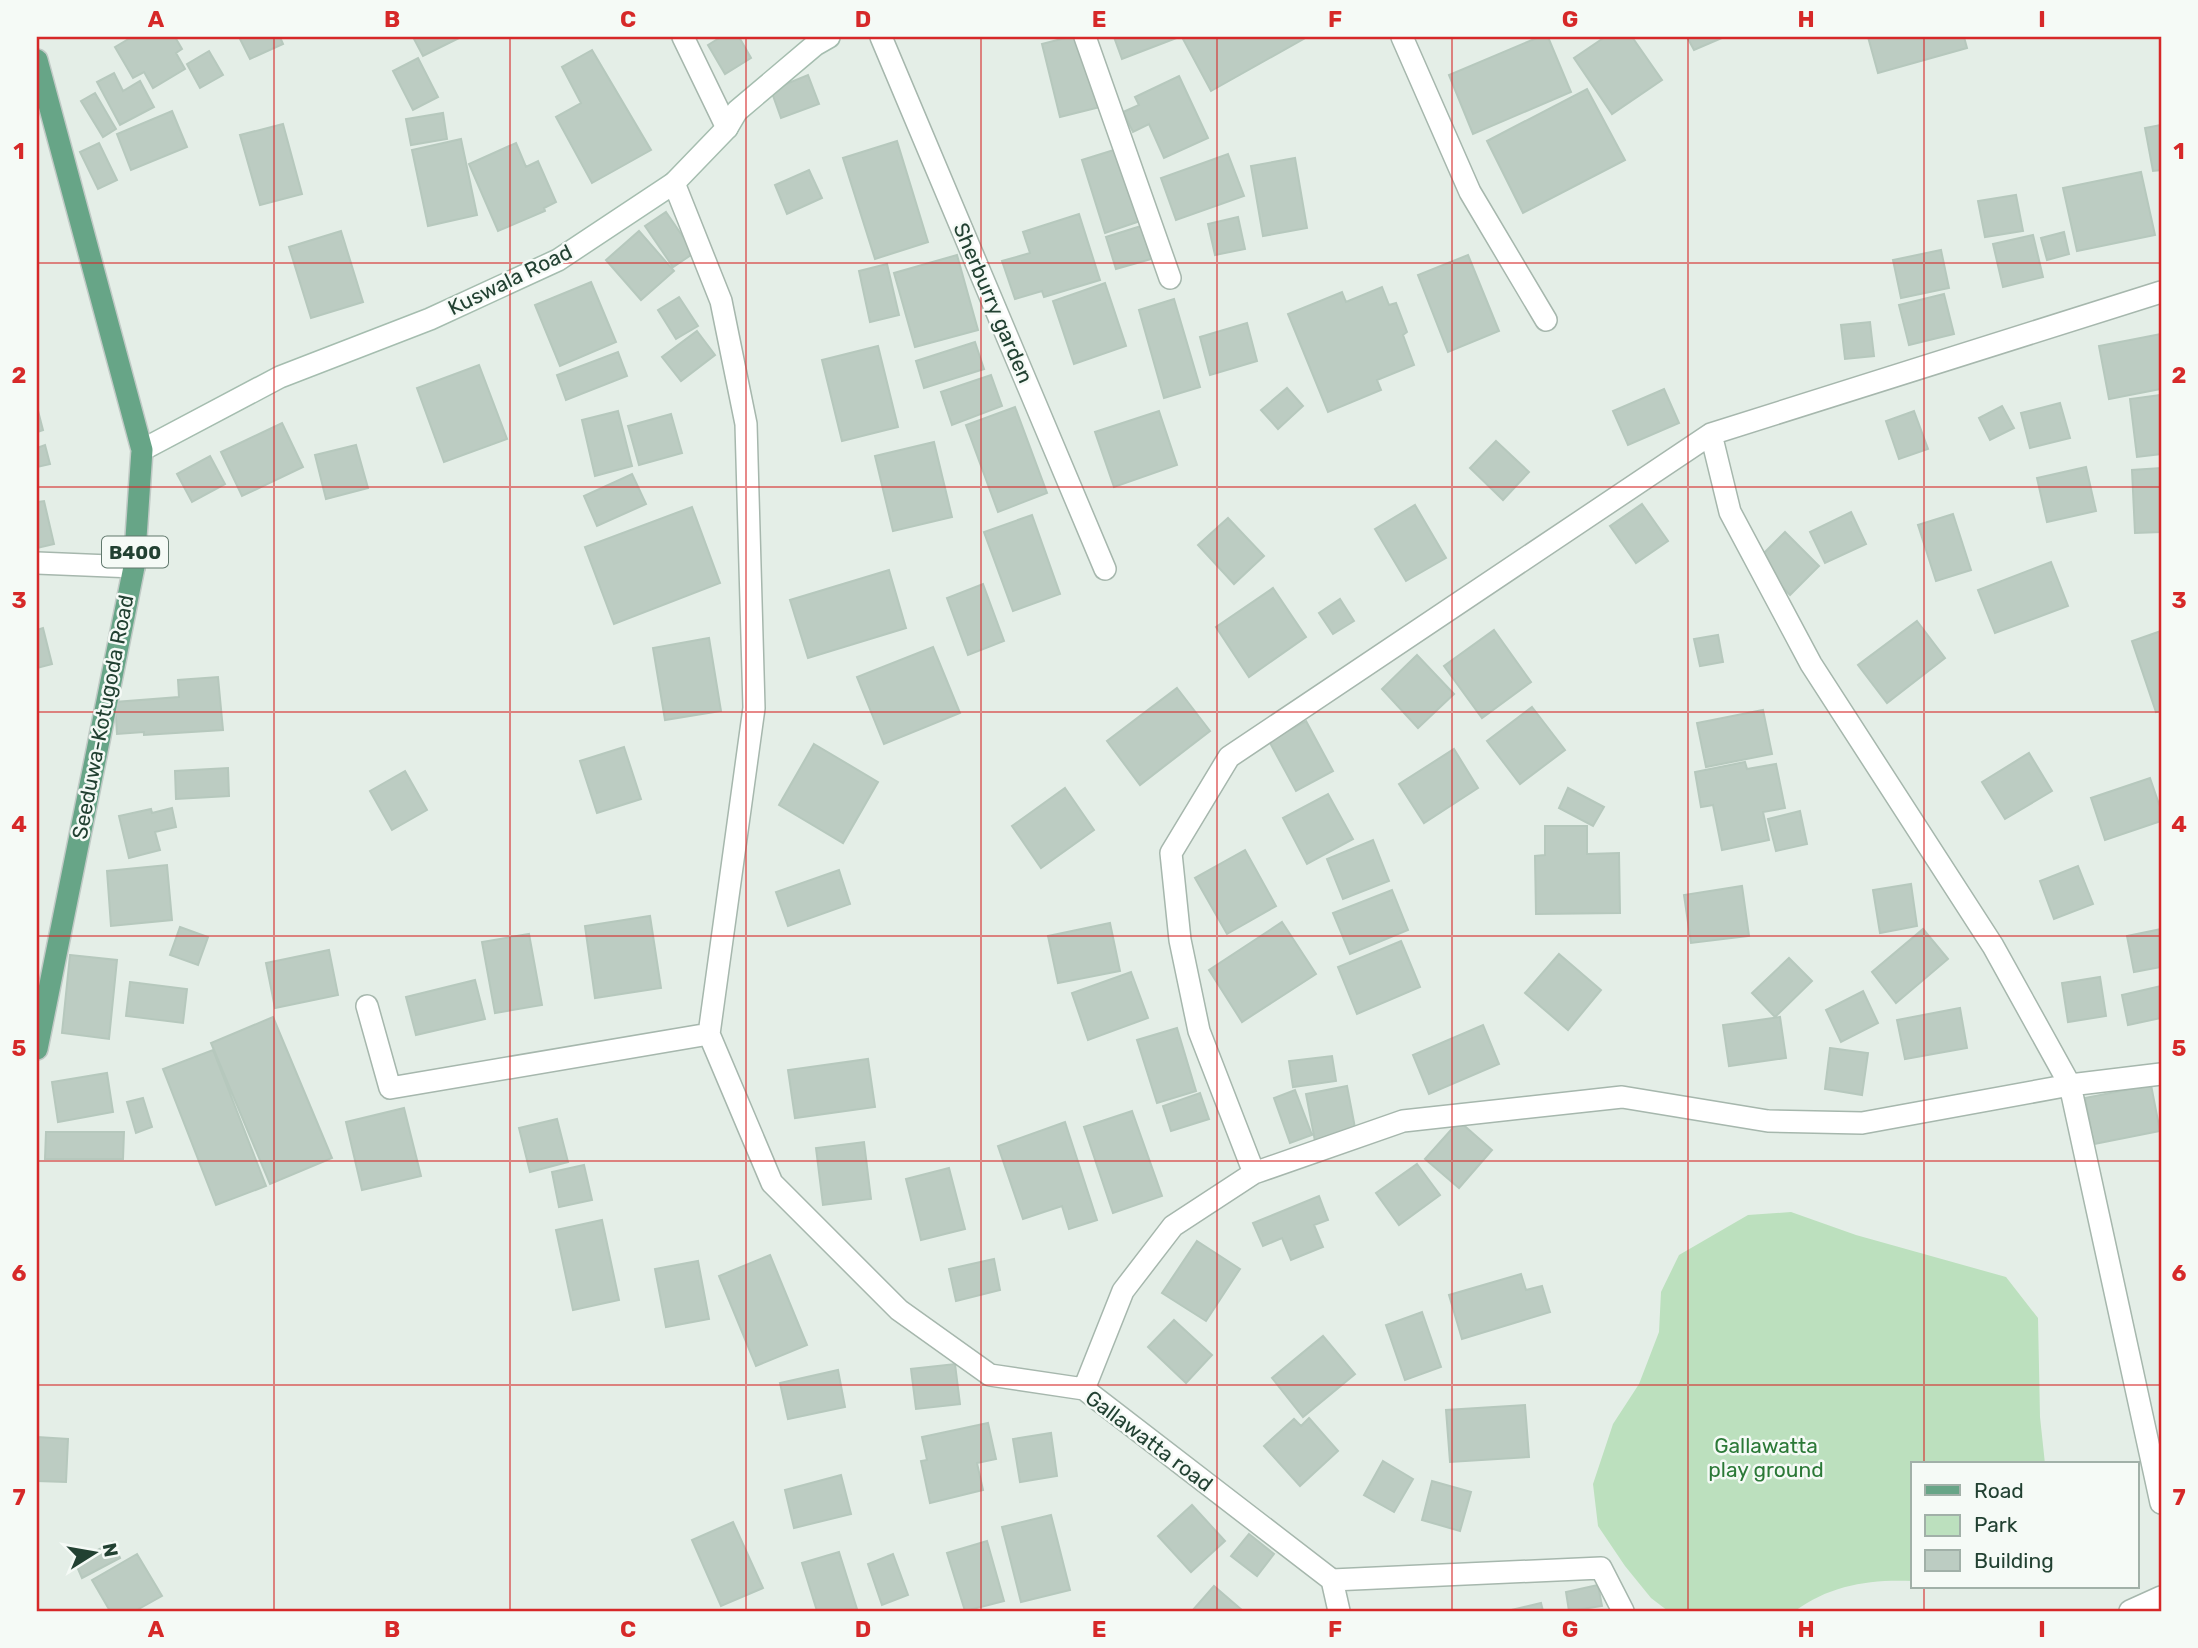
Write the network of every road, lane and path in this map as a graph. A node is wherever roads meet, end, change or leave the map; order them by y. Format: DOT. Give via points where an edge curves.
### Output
graph roads {
  1 [pos="683,37"];
  2 [pos="829,37"];
  3 [pos="881,37"];
  4 [pos="1085,37"];
  5 [pos="1402,37"];
  6 [pos="37,61"];
  7 [pos="727,128"];
  8 [pos="674,183"];
  9 [pos="1170,278"];
  10 [pos="2161,292"];
  11 [pos="1546,320"];
  12 [pos="1711,434"];
  13 [pos="142,450"];
  14 [pos="37,563"];
  15 [pos="134,567"];
  16 [pos="1105,569"];
  17 [pos="367,1006"];
  18 [pos="709,1034"];
  19 [pos="37,1049"];
  20 [pos="2161,1074"];
  21 [pos="2070,1086"];
  22 [pos="1254,1173"];
  23 [pos="1084,1389"];
  24 [pos="2161,1503"];
  25 [pos="1332,1580"];
  26 [pos="2161,1597"];
  27 [pos="1339,1611"];
  28 [pos="1623,1611"];
  29 [pos="2130,1611"];
  1 -- 7 [label="street"];
  2 -- 7 [label="street, Kuswala Road" via="737,111"];
  3 -- 16 [label="street, Sherburry garden"];
  4 -- 9 [label="street"];
  5 -- 11 [label="street" via="1470,192"];
  6 -- 13 [label="main road, Seeduwa-Kotugoda Road / B400"];
  7 -- 8 [label="street, Kuswala Road"];
  8 -- 13 [label="street, Kuswala Road" via="558,260 430,319 280,377"];
  8 -- 18 [label="street" via="721,301 746,424 754,708"];
  10 -- 12 [label="street"];
  12 -- 21 [label="street" via="1730,512 1811,664 1993,946"];
  12 -- 22 [label="street" via="1229,757 1171,853 1180,940 1199,1031"];
  13 -- 15 [label="main road, Seeduwa-Kotugoda Road / B400"];
  14 -- 15 [label="street"];
  15 -- 19 [label="main road, Seeduwa-Kotugoda Road / B400"];
  17 -- 18 [label="street" via="390,1088"];
  18 -- 23 [label="street, Gallawatta road" via="772,1183 898,1310 990,1375"];
  20 -- 21 [label="street"];
  21 -- 22 [label="street" via="1862,1123 1768,1121 1622,1097 1403,1121"];
  21 -- 24 [label="street"];
  22 -- 23 [label="street" via="1173,1226 1123,1292"];
  23 -- 25 [label="street, Gallawatta road"];
  25 -- 27 [label="street"];
  25 -- 28 [label="street" via="1601,1568"];
  26 -- 29 [label="street"];
}
